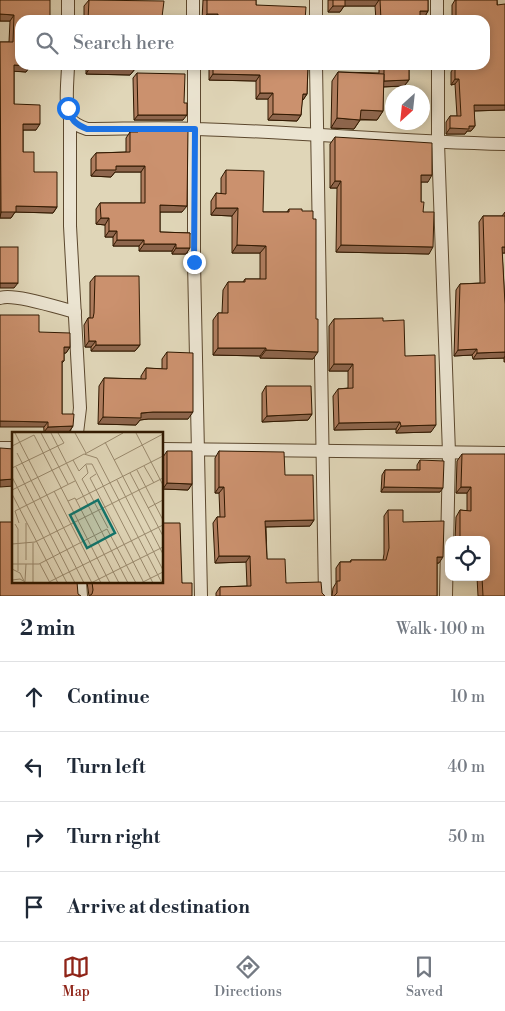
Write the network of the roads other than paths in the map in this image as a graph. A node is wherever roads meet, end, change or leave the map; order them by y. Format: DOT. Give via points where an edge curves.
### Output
graph roads {
  1 [pos="68,0"];
  2 [pos="193,0"];
  3 [pos="316,0"];
  4 [pos="437,0"];
  5 [pos="68,15"];
  6 [pos="193,15"];
  7 [pos="316,15"];
  8 [pos="437,15"];
  9 [pos="68,70"];
  10 [pos="194,70"];
  11 [pos="316,70"];
  12 [pos="438,70"];
  13 [pos="70,119"];
  14 [pos="195,129"];
  15 [pos="316,134"];
  16 [pos="438,143"];
  17 [pos="505,144"];
  18 [pos="0,298"];
  19 [pos="75,312"];
  20 [pos="77,432"];
  21 [pos="164,449"];
  22 [pos="197,450"];
  23 [pos="323,451"];
  24 [pos="448,453"];
  25 [pos="505,453"];
  26 [pos="200,596"];
  27 [pos="325,596"];
  28 [pos="446,596"];
  1 -- 5 [label="street"];
  2 -- 6 [label="street"];
  3 -- 7 [label="street"];
  4 -- 8 [label="street"];
  9 -- 13 [label="street"];
  10 -- 14 [label="street"];
  11 -- 15 [label="street"];
  12 -- 16 [label="street"];
  13 -- 14 [label="street" via="87,129"];
  13 -- 19 [label="street" via="70,226"];
  14 -- 15 [label="street"];
  14 -- 22 [label="street"];
  15 -- 16 [label="street"];
  15 -- 23 [label="street"];
  16 -- 17 [label="street"];
  16 -- 24 [label="street"];
  18 -- 19 [label="street" via="21,298"];
  19 -- 20 [label="street" via="80,408"];
  21 -- 22 [label="street"];
  22 -- 23 [label="street"];
  22 -- 26 [label="street"];
  23 -- 24 [label="street"];
  23 -- 27 [label="street"];
  24 -- 25 [label="street"];
  24 -- 28 [label="street"];
}
